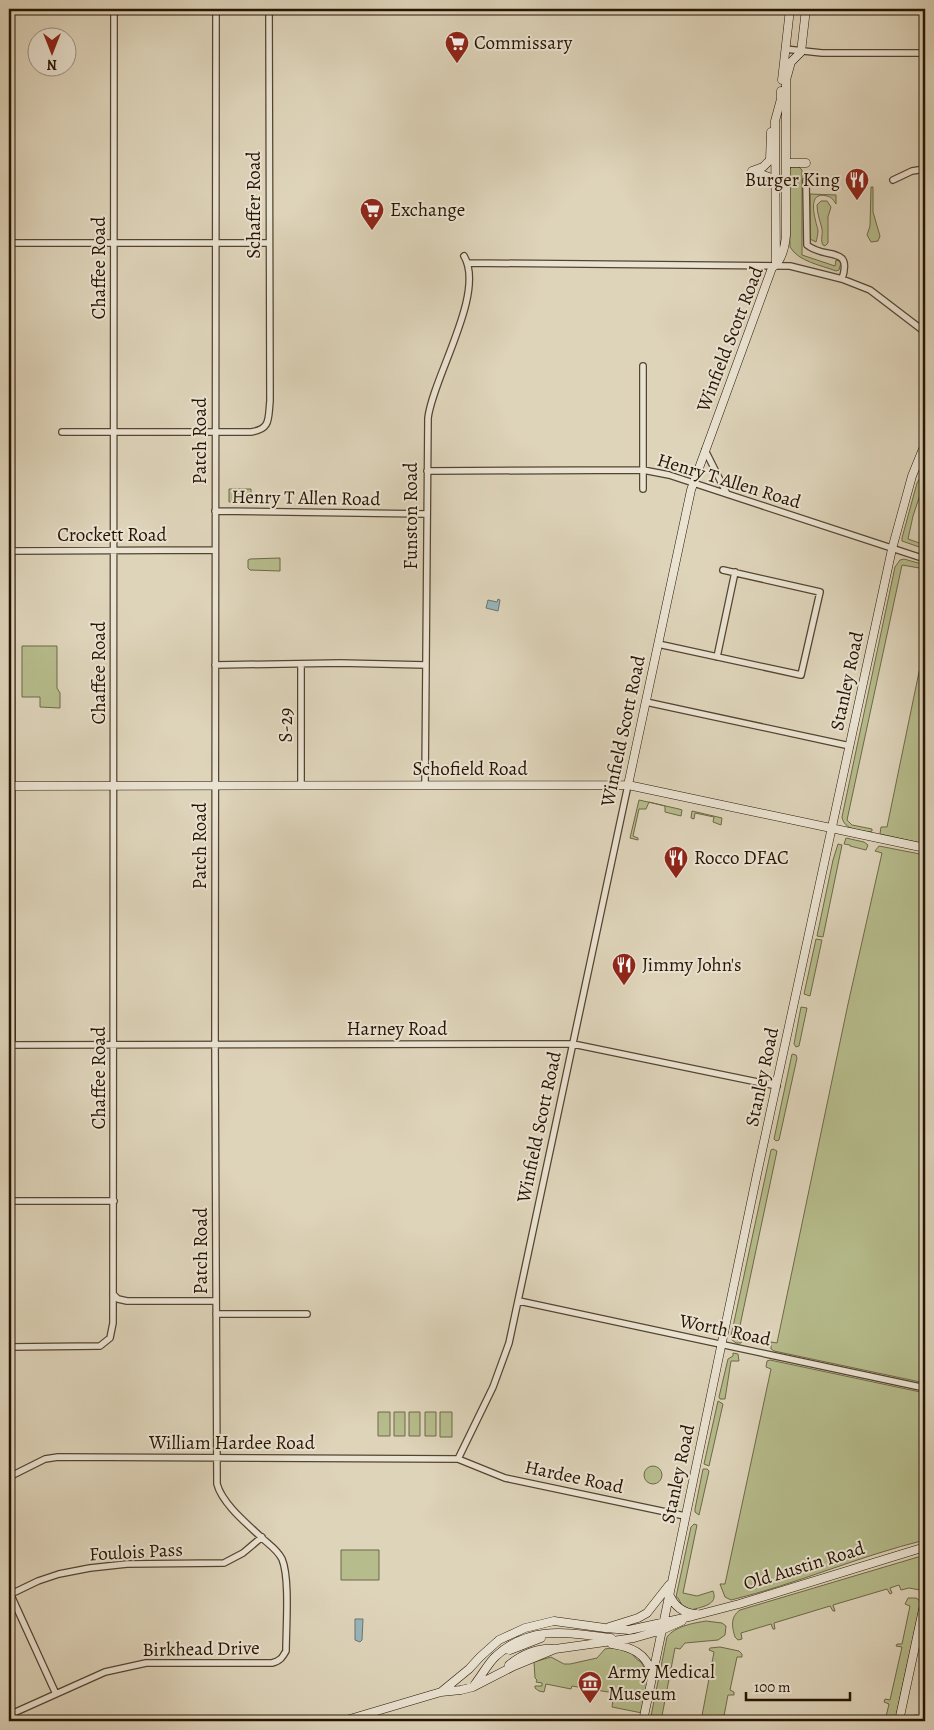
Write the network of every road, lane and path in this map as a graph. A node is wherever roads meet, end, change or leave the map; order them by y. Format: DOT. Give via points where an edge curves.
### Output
graph roads {
  1 [pos="114,9"];
  2 [pos="216,9"];
  3 [pos="269,9"];
  4 [pos="790,9"];
  5 [pos="806,9"];
  6 [pos="785,49"];
  7 [pos="801,52"];
  8 [pos="925,53"];
  9 [pos="775,121"];
  10 [pos="786,163"];
  11 [pos="806,163"];
  12 [pos="925,169"];
  13 [pos="893,180"];
  14 [pos="806,181"];
  15 [pos="775,187"];
  16 [pos="10,243"];
  17 [pos="268,243"];
  18 [pos="114,244"];
  19 [pos="216,244"];
  20 [pos="464,256"];
  21 [pos="468,262"];
  22 [pos="776,266"];
  23 [pos="842,279"];
  24 [pos="925,332"];
  25 [pos="643,366"];
  26 [pos="62,432"];
  27 [pos="216,432"];
  28 [pos="114,433"];
  29 [pos="925,444"];
  30 [pos="705,450"];
  31 [pos="643,470"];
  32 [pos="427,471"];
  33 [pos="693,483"];
  34 [pos="643,489"];
  35 [pos="727,494"];
  36 [pos="215,511"];
  37 [pos="427,514"];
  38 [pos="892,549"];
  39 [pos="114,550"];
  40 [pos="215,550"];
  41 [pos="10,551"];
  42 [pos="925,560"];
  43 [pos="723,570"];
  44 [pos="735,572"];
  45 [pos="658,644"];
  46 [pos="717,657"];
  47 [pos="301,664"];
  48 [pos="215,665"];
  49 [pos="426,665"];
  50 [pos="646,702"];
  51 [pos="850,746"];
  52 [pos="114,785"];
  53 [pos="215,785"];
  54 [pos="301,785"];
  55 [pos="426,785"];
  56 [pos="628,785"];
  57 [pos="10,786"];
  58 [pos="832,828"];
  59 [pos="925,848"];
  60 [pos="10,1015"];
  61 [pos="215,1043"];
  62 [pos="114,1044"];
  63 [pos="574,1044"];
  64 [pos="10,1045"];
  65 [pos="777,1086"];
  66 [pos="9,1201"];
  67 [pos="114,1201"];
  68 [pos="113,1294"];
  69 [pos="216,1301"];
  70 [pos="519,1301"];
  71 [pos="216,1314"];
  72 [pos="307,1314"];
  73 [pos="722,1345"];
  74 [pos="9,1347"];
  75 [pos="925,1388"];
  76 [pos="217,1458"];
  77 [pos="458,1459"];
  78 [pos="9,1477"];
  79 [pos="685,1516"];
  80 [pos="262,1538"];
  81 [pos="925,1547"];
  82 [pos="672,1582"];
  83 [pos="9,1593"];
  84 [pos="669,1594"];
  85 [pos="925,1600"];
  86 [pos="697,1615"];
  87 [pos="662,1626"];
  88 [pos="605,1628"];
  89 [pos="622,1640"];
  90 [pos="602,1642"];
  91 [pos="283,1658"];
  92 [pos="653,1674"];
  93 [pos="473,1687"];
  94 [pos="441,1692"];
  95 [pos="56,1694"];
  96 [pos="9,1715"];
  97 [pos="344,1721"];
  98 [pos="643,1721"];
  99 [pos="899,1721"];
  1 -- 18 [label="street, Chaffee Road"];
  2 -- 19 [label="street, Patch Road"];
  3 -- 17 [label="street, Schaffer Road"];
  4 -- 6 [label="street, Winfield Scott Road"];
  5 -- 7 [label="street"];
  6 -- 7 [label="street"];
  6 -- 9 [label="street, Winfield Scott Road" via="781,99"];
  7 -- 8 [label="street"];
  7 -- 10 [label="street" via="791,62 786,80"];
  9 -- 15 [label="street, Winfield Scott Road"];
  9 -- 15 [label="street" via="771,130 770,160 764,167 752,171 769,177"];
  10 -- 11 [label="street"];
  10 -- 22 [label="street" via="786,235"];
  12 -- 13 [label="street"];
  14 -- 23 [label="street" via="807,245 840,256 846,265"];
  15 -- 22 [label="street, Winfield Scott Road"];
  16 -- 18 [label="street"];
  16 -- 41 [label="street"];
  17 -- 19 [label="street"];
  17 -- 27 [label="street, Schaffer Road" via="270,401 267,425 262,430 251,432"];
  18 -- 19 [label="street"];
  18 -- 28 [label="street, Chaffee Road"];
  19 -- 27 [label="street, Patch Road"];
  20 -- 21 [label="street"];
  21 -- 22 [label="street"];
  21 -- 32 [label="street, Funston Road" via="465,305 430,404"];
  22 -- 23 [label="street" via="790,266"];
  22 -- 30 [label="street, Winfield Scott Road" via="772,268"];
  23 -- 24 [label="street" via="882,297"];
  25 -- 31 [label="street"];
  26 -- 28 [label="street"];
  27 -- 28 [label="street"];
  27 -- 36 [label="street, Patch Road"];
  28 -- 39 [label="street, Chaffee Road"];
  29 -- 38 [label="street, Stanley Road"];
  30 -- 33 [label="street, Winfield Scott Road"];
  30 -- 35 [label="street"];
  31 -- 32 [label="street, Henry T Allen Road"];
  31 -- 33 [label="street, Henry T Allen Road"];
  31 -- 34 [label="street"];
  32 -- 37 [label="street, Funston Road"];
  33 -- 35 [label="street, Henry T Allen Road"];
  33 -- 45 [label="street, Winfield Scott Road"];
  35 -- 38 [label="street, Henry T Allen Road"];
  36 -- 37 [label="street, Henry T Allen Road"];
  36 -- 40 [label="street, Patch Road"];
  37 -- 49 [label="street, Funston Road"];
  38 -- 42 [label="street, Henry T Allen Road"];
  38 -- 51 [label="street, Stanley Road"];
  39 -- 40 [label="street, Crockett Road"];
  39 -- 41 [label="street, Crockett Road"];
  39 -- 52 [label="street, Chaffee Road"];
  40 -- 48 [label="street, Patch Road"];
  41 -- 57 [label="street"];
  43 -- 44 [label="street"];
  44 -- 46 [label="street"];
  44 -- 46 [label="street" via="820,592 801,675"];
  45 -- 46 [label="street"];
  45 -- 50 [label="street, Winfield Scott Road"];
  47 -- 48 [label="street"];
  47 -- 49 [label="street"];
  47 -- 54 [label="street, S-29"];
  48 -- 53 [label="street, Patch Road"];
  49 -- 55 [label="street, Funston Road"];
  50 -- 51 [label="street"];
  50 -- 56 [label="street, Winfield Scott Road"];
  51 -- 58 [label="street, Stanley Road"];
  52 -- 53 [label="street, Schofield Road"];
  52 -- 57 [label="street, Schofield Road"];
  52 -- 62 [label="street, Chaffee Road"];
  53 -- 54 [label="street, Schofield Road"];
  53 -- 61 [label="street, Patch Road"];
  54 -- 55 [label="street, Schofield Road"];
  55 -- 56 [label="street, Schofield Road"];
  56 -- 58 [label="street, Schofield Road"];
  56 -- 63 [label="street, Winfield Scott Road"];
  57 -- 60 [label="street"];
  58 -- 59 [label="street, Schofield Road"];
  58 -- 65 [label="street, Stanley Road"];
  60 -- 64 [label="street"];
  61 -- 62 [label="street, Harney Road"];
  61 -- 63 [label="street, Harney Road"];
  61 -- 69 [label="street, Patch Road"];
  62 -- 64 [label="street, Harney Road"];
  62 -- 67 [label="street, Chaffee Road"];
  63 -- 65 [label="street, Harney Road"];
  63 -- 70 [label="street, Winfield Scott Road"];
  65 -- 73 [label="street, Stanley Road"];
  66 -- 67 [label="street"];
  67 -- 68 [label="street, Chaffee Road"];
  68 -- 69 [label="street" via="127,1301"];
  68 -- 74 [label="street, Chaffee Road" via="110,1338 100,1346"];
  69 -- 71 [label="street, Patch Road"];
  70 -- 73 [label="street, Worth Road"];
  70 -- 77 [label="street, Winfield Scott Road" via="503,1364"];
  71 -- 72 [label="street"];
  71 -- 76 [label="street, Patch Road"];
  73 -- 75 [label="street, Worth Road"];
  73 -- 79 [label="street, Stanley Road"];
  76 -- 77 [label="street, William Hardee Road"];
  76 -- 78 [label="street, William Hardee Road" via="51,1458"];
  76 -- 80 [label="street, Patch Road" via="220,1493"];
  77 -- 79 [label="street, Hardee Road" via="505,1478"];
  79 -- 82 [label="street, Stanley Road"];
  80 -- 83 [label="street, Foulois Pass" via="243,1554 224,1562 90,1568 59,1574"];
  80 -- 91 [label="street, Patch Road" via="281,1557 286,1575 286,1651"];
  81 -- 86 [label="street, Old Austin Road"];
  82 -- 84 [label="street, Stanley Road"];
  82 -- 88 [label="street" via="647,1613"];
  83 -- 95 [label="street"];
  84 -- 86 [label="street" via="681,1610"];
  84 -- 87 [label="street, Stanley Road"];
  85 -- 99 [label="street"];
  86 -- 87 [label="street, Old Austin Road"];
  87 -- 88 [label="street" via="629,1630"];
  87 -- 89 [label="street"];
  87 -- 92 [label="street, Stanley Road"];
  88 -- 94 [label="street" via="554,1621 524,1628 499,1640"];
  89 -- 90 [label="street"];
  89 -- 93 [label="street" via="549,1633 510,1650 489,1667"];
  90 -- 92 [label="street" via="636,1650"];
  90 -- 93 [label="street" via="554,1649"];
  91 -- 95 [label="street, Birkhead Drive" via="272,1663 146,1663 127,1666"];
  92 -- 98 [label="street, Stanley Road"];
  93 -- 94 [label="street"];
  94 -- 97 [label="street"];
  95 -- 96 [label="street, Birkhead Drive"];
}
